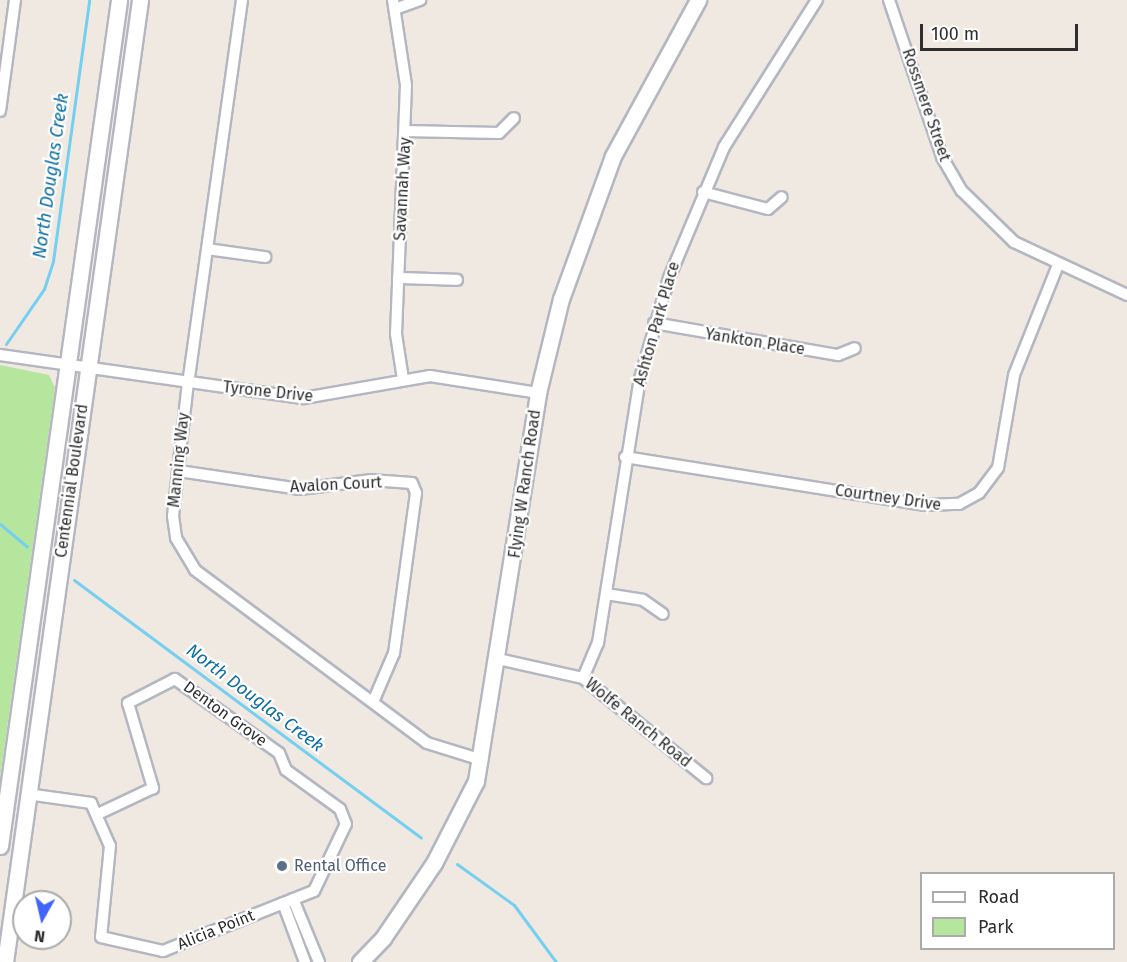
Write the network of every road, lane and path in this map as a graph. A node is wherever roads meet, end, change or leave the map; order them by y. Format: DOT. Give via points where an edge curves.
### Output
graph roads {
  1 [pos="15,0"];
  2 [pos="119,0"];
  3 [pos="140,0"];
  4 [pos="242,0"];
  5 [pos="420,0"];
  6 [pos="698,0"];
  7 [pos="817,0"];
  8 [pos="889,0"];
  9 [pos="394,5"];
  10 [pos="0,111"];
  11 [pos="514,118"];
  12 [pos="405,131"];
  13 [pos="703,192"];
  14 [pos="782,197"];
  15 [pos="207,249"];
  16 [pos="265,257"];
  17 [pos="1058,265"];
  18 [pos="398,278"];
  19 [pos="457,280"];
  20 [pos="1127,295"];
  21 [pos="654,323"];
  22 [pos="855,348"];
  23 [pos="0,355"];
  24 [pos="67,366"];
  25 [pos="88,368"];
  26 [pos="403,379"];
  27 [pos="188,382"];
  28 [pos="538,393"];
  29 [pos="625,457"];
  30 [pos="179,471"];
  31 [pos="606,594"];
  32 [pos="663,614"];
  33 [pos="498,659"];
  34 [pos="583,678"];
  35 [pos="373,702"];
  36 [pos="482,760"];
  37 [pos="705,778"];
  38 [pos="27,794"];
  39 [pos="98,814"];
  40 [pos="0,846"];
  41 [pos="288,901"];
  42 [pos="4,962"];
  43 [pos="305,962"];
  44 [pos="319,962"];
  45 [pos="360,962"];
  1 -- 10 [label="street"];
  2 -- 24 [label="main road, Centennial Boulevard"];
  3 -- 25 [label="main road, Centennial Boulevard"];
  4 -- 15 [label="street, Manning Way"];
  5 -- 9 [label="street"];
  6 -- 28 [label="main road, Flying W Ranch Road" via="641,97 596,195 561,299"];
  7 -- 13 [label="street, Ashton Park Place" via="761,80"];
  8 -- 17 [label="street, Rossmere Street" via="954,178 1002,233"];
  9 -- 12 [label="street, Savannah Way" via="404,63"];
  11 -- 12 [label="street" via="499,133"];
  12 -- 18 [label="street, Savannah Way"];
  13 -- 14 [label="street" via="768,209"];
  13 -- 21 [label="street, Ashton Park Place"];
  15 -- 16 [label="street"];
  15 -- 27 [label="street, Manning Way"];
  17 -- 20 [label="street, Rossmere Street"];
  17 -- 29 [label="street, Courtney Drive" via="1014,375 998,468 979,493 959,504 925,505"];
  18 -- 19 [label="street"];
  18 -- 26 [label="street, Savannah Way" via="396,333"];
  21 -- 22 [label="street, Yankton Place" via="838,355"];
  21 -- 29 [label="street, Ashton Park Place"];
  23 -- 24 [label="street, Tyrone Drive"];
  24 -- 25 [label="street, Tyrone Drive"];
  24 -- 40 [label="main road, Centennial Boulevard"];
  25 -- 27 [label="street, Tyrone Drive"];
  25 -- 38 [label="main road, Centennial Boulevard"];
  26 -- 27 [label="street, Tyrone Drive" via="312,399"];
  26 -- 28 [label="street, Tyrone Drive" via="442,376"];
  27 -- 30 [label="street, Manning Way"];
  28 -- 33 [label="main road, Flying W Ranch Road"];
  29 -- 31 [label="street, Ashton Park Place"];
  30 -- 35 [label="street, Manning Way" via="173,528 186,561"];
  30 -- 35 [label="street, Avalon Court" via="300,489 371,480 412,483 416,493 394,653"];
  31 -- 32 [label="street" via="643,600"];
  31 -- 34 [label="street, Ashton Park Place" via="595,656"];
  33 -- 34 [label="street, Wolfe Ranch Road"];
  33 -- 36 [label="main road, Flying W Ranch Road"];
  34 -- 37 [label="street, Wolfe Ranch Road"];
  35 -- 36 [label="street, Manning Way" via="436,748"];
  36 -- 45 [label="main road, Flying W Ranch Road" via="447,841 399,916"];
  38 -- 39 [label="street" via="85,800"];
  38 -- 42 [label="main road, Centennial Boulevard"];
  39 -- 41 [label="street, Alicia Point" via="110,846 99,929 106,941 163,951"];
  39 -- 41 [label="street, Denton Grove" via="153,788 128,703 169,681 182,681 279,753 286,770 345,817 321,885"];
  41 -- 43 [label="street"];
  41 -- 44 [label="street"];
}
